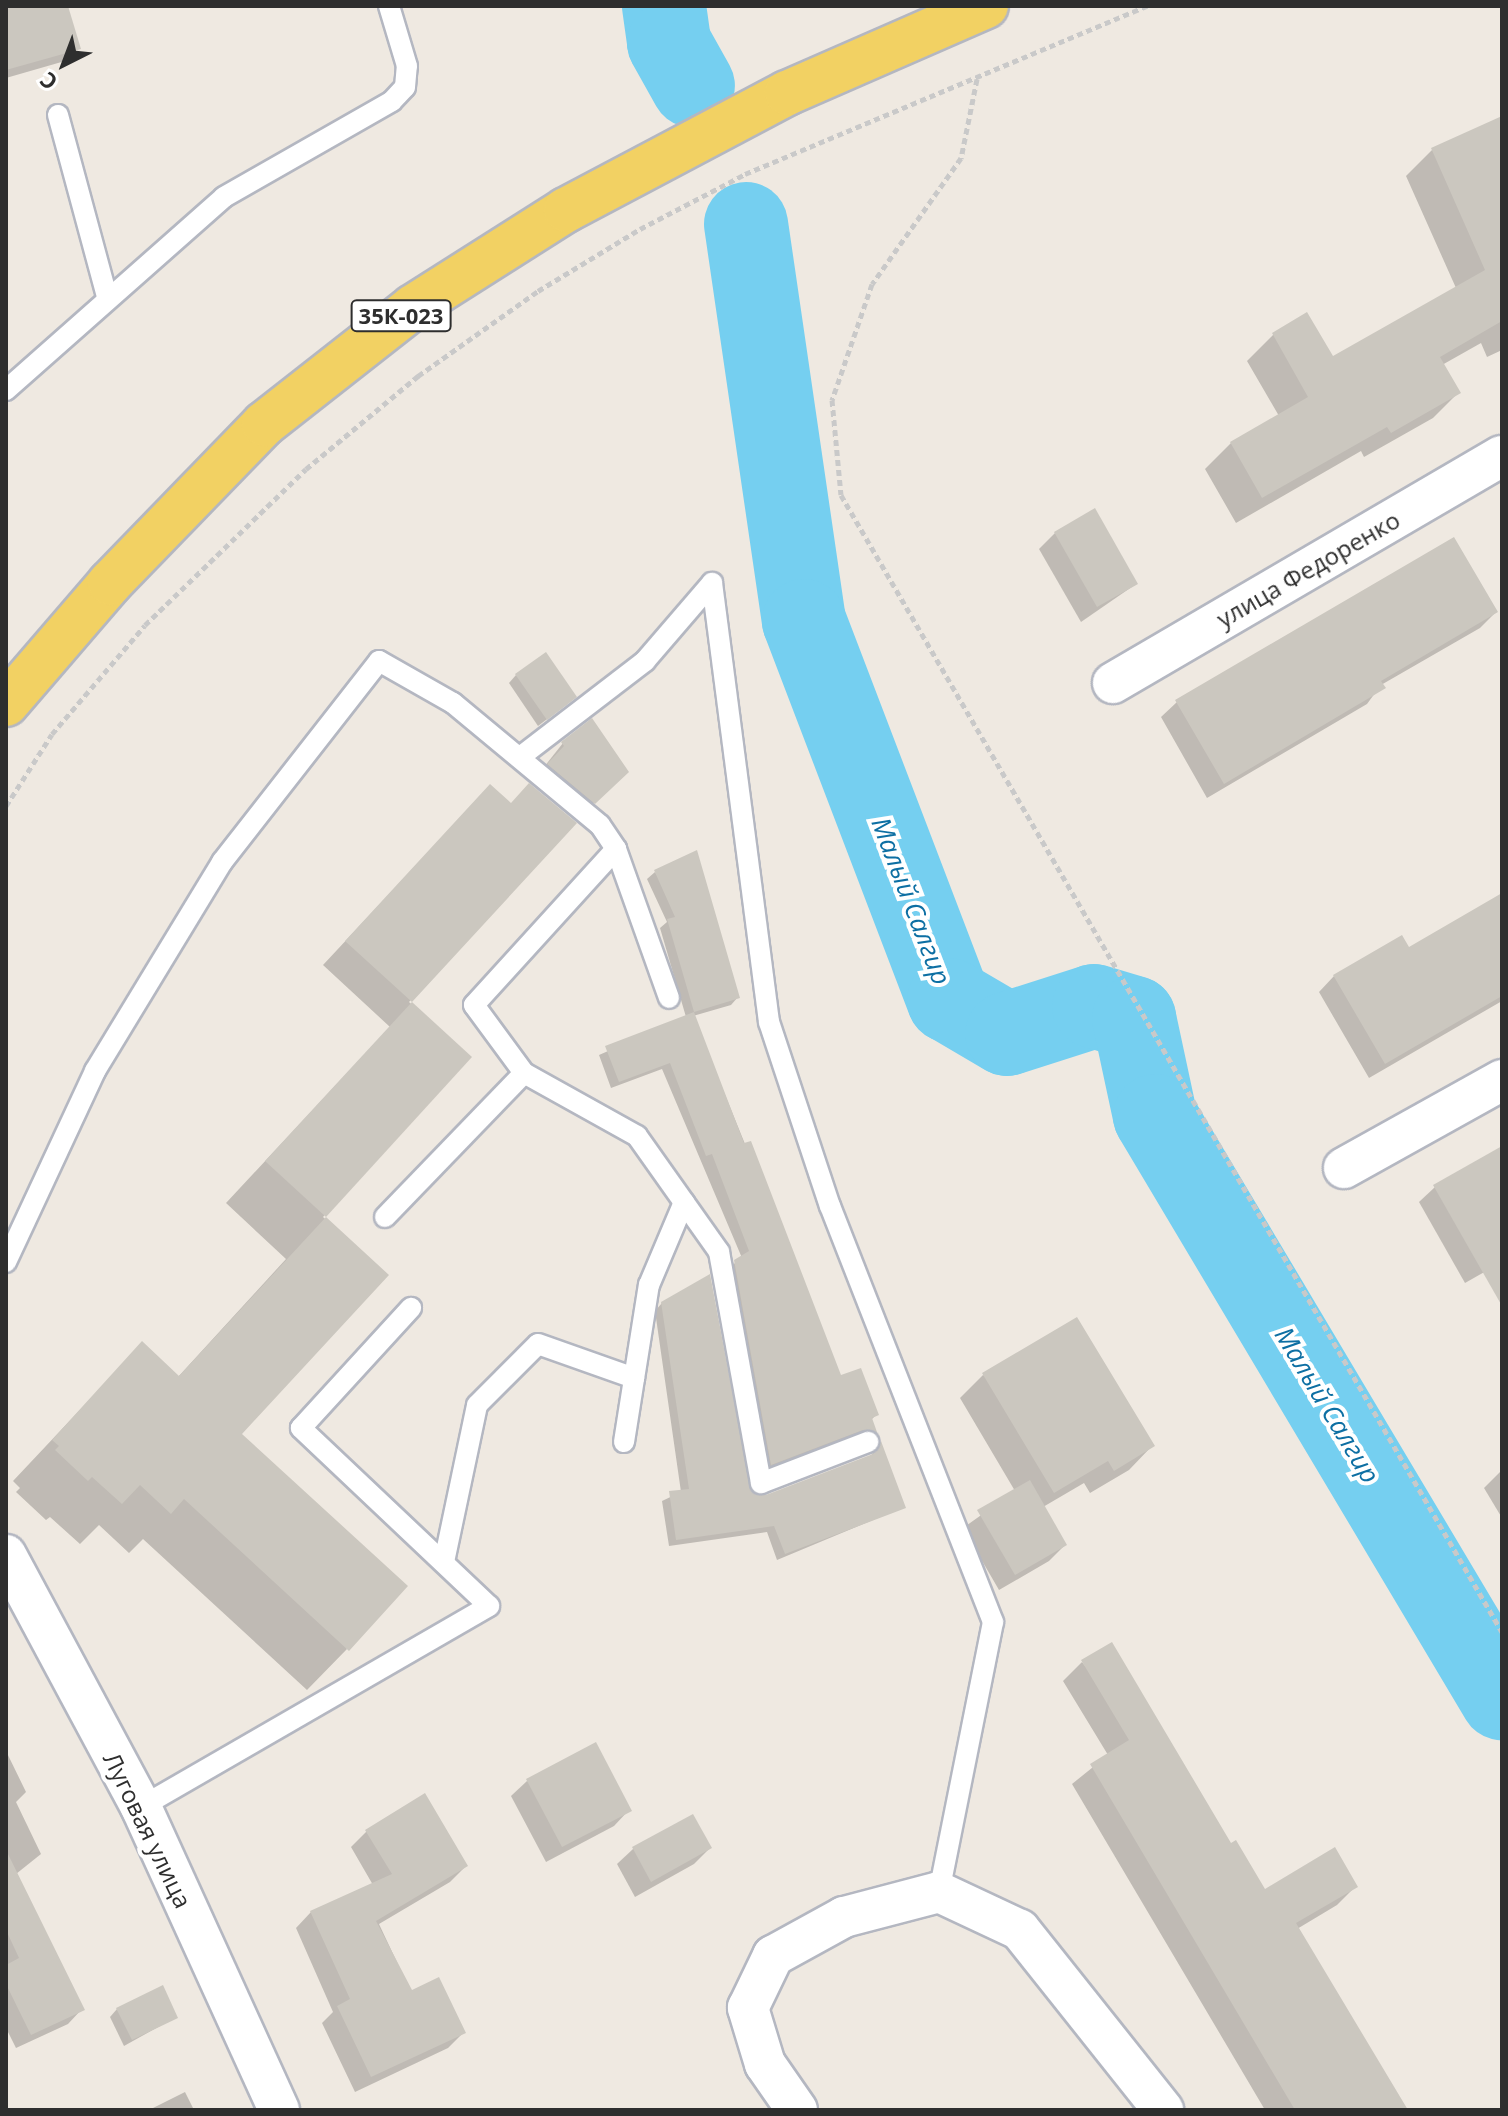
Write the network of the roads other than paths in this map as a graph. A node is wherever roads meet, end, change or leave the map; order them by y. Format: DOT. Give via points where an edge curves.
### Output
graph roads {
  1 [pos="389,6"];
  2 [pos="986,6"];
  3 [pos="58,115"];
  4 [pos="107,296"];
  5 [pos="6,390"];
  6 [pos="1502,456"];
  7 [pos="1113,683"];
  8 [pos="6,704"];
  9 [pos="520,757"];
  10 [pos="616,849"];
  11 [pos="669,998"];
  12 [pos="524,1073"];
  13 [pos="1502,1080"];
  14 [pos="1344,1168"];
  15 [pos="684,1202"];
  16 [pos="385,1217"];
  17 [pos="6,1262"];
  18 [pos="411,1308"];
  19 [pos="634,1378"];
  20 [pos="624,1442"];
  21 [pos="868,1442"];
  22 [pos="6,1555"];
  23 [pos="444,1562"];
  24 [pos="141,1807"];
  25 [pos="939,1892"];
  26 [pos="279,2110"];
  27 [pos="797,2110"];
  28 [pos="1163,2110"];
  1 -- 4 [label="lane" via="407,66 405,87 392,101 224,197"];
  2 -- 8 [label="main road, 35К-023" via="762,106 566,210 413,307 264,424 110,583"];
  3 -- 4 [label="lane"];
  4 -- 5 [label="lane"];
  6 -- 7 [label="street, улица Федоренко"];
  9 -- 10 [label="lane" via="600,825"];
  9 -- 17 [label="lane" via="453,703 379,661 222,862 95,1071"];
  9 -- 25 [label="lane" via="645,661 712,583 769,1022 830,1206 993,1622"];
  10 -- 11 [label="lane"];
  10 -- 12 [label="lane" via="474,1005"];
  12 -- 15 [label="lane" via="637,1136"];
  12 -- 16 [label="lane"];
  13 -- 14 [label="street"];
  15 -- 19 [label="lane" via="649,1285"];
  15 -- 21 [label="lane" via="719,1252 761,1483"];
  18 -- 23 [label="lane" via="301,1428"];
  19 -- 20 [label="lane"];
  19 -- 23 [label="lane" via="538,1344 477,1405"];
  22 -- 24 [label="street, Луговая улица"];
  23 -- 24 [label="lane" via="489,1606"];
  24 -- 26 [label="street, Луговая улица"];
  25 -- 27 [label="street" via="844,1917 773,1956 748,2008 765,2064"];
  25 -- 28 [label="street" via="1020,1930"];
}
